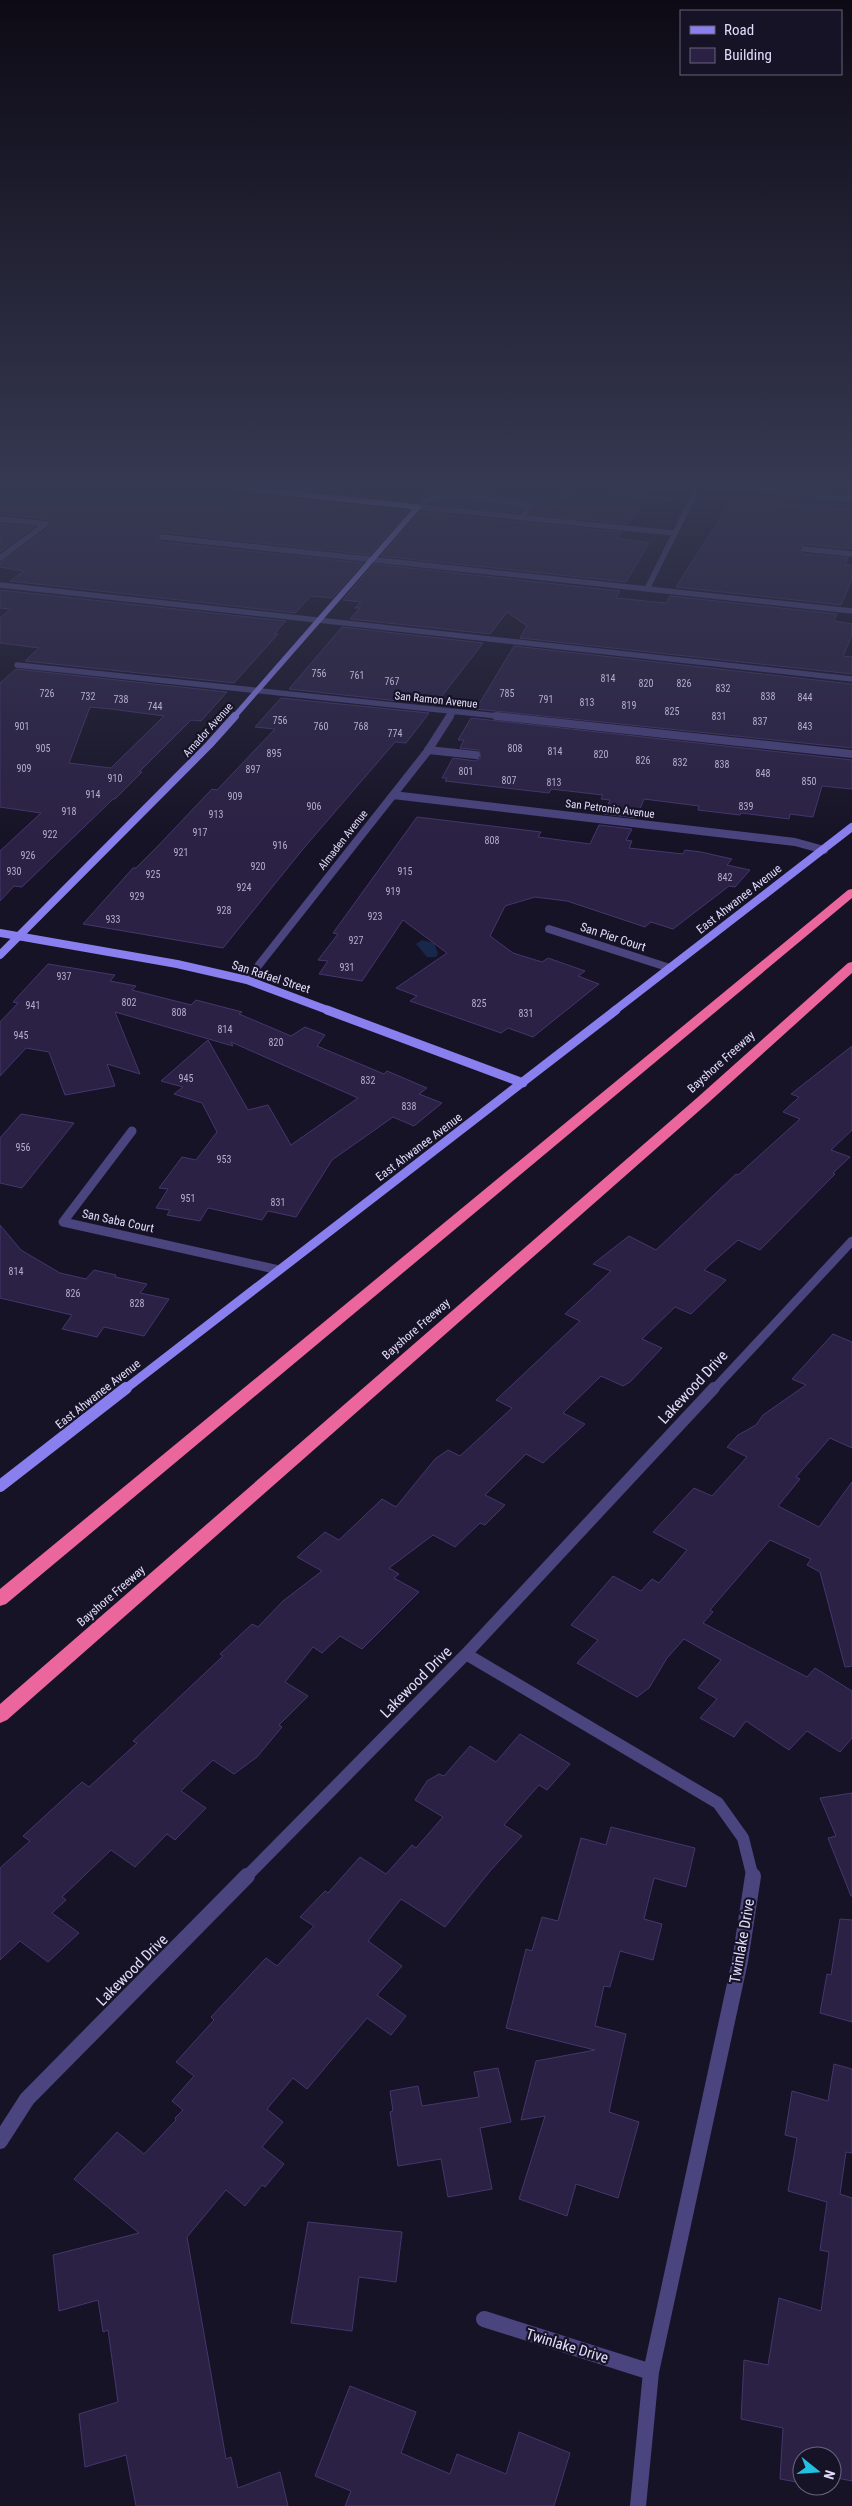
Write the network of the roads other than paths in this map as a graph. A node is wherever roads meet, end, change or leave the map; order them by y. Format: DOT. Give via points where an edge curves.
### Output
graph roads {
  1 [pos="193,606"];
  2 [pos="334,606"];
  3 [pos="805,606"];
  4 [pos="852,611"];
  5 [pos="322,620"];
  6 [pos="17,665"];
  7 [pos="852,679"];
  8 [pos="257,691"];
  9 [pos="453,712"];
  10 [pos="428,750"];
  11 [pos="852,754"];
  12 [pos="476,755"];
  13 [pos="393,795"];
  14 [pos="852,827"];
  15 [pos="824,850"];
  16 [pos="852,892"];
  17 [pos="549,928"];
  18 [pos="0,933"];
  19 [pos="20,936"];
  20 [pos="0,955"];
  21 [pos="852,966"];
  22 [pos="670,968"];
  23 [pos="247,980"];
  24 [pos="524,1083"];
  25 [pos="132,1131"];
  26 [pos="852,1241"];
  27 [pos="280,1270"];
  28 [pos="0,1486"];
  29 [pos="0,1599"];
  30 [pos="466,1654"];
  31 [pos="0,1715"];
  32 [pos="0,2141"];
  33 [pos="484,2319"];
  34 [pos="651,2372"];
  35 [pos="638,2506"];
  1 -- 5 [label="street"];
  2 -- 5 [label="street, Amador Avenue"];
  3 -- 4 [label="street"];
  5 -- 7 [label="street"];
  5 -- 8 [label="street, Amador Avenue"];
  6 -- 8 [label="street, San Ramon Avenue"];
  8 -- 9 [label="street, San Ramon Avenue"];
  8 -- 19 [label="street, Amador Avenue" via="143,814"];
  9 -- 10 [label="street, Almaden Avenue"];
  9 -- 11 [label="street, San Ramon Avenue"];
  10 -- 12 [label="street"];
  10 -- 13 [label="street, Almaden Avenue"];
  13 -- 15 [label="street, San Petronio Avenue" via="795,842"];
  13 -- 23 [label="street, Almaden Avenue"];
  14 -- 15 [label="street, East Ahwanee Avenue"];
  15 -- 22 [label="street, East Ahwanee Avenue"];
  16 -- 29 [label="highway"];
  17 -- 22 [label="street, San Pier Court"];
  18 -- 19 [label="street, San Rafael Street"];
  19 -- 20 [label="street, Amador Avenue"];
  19 -- 23 [label="street, San Rafael Street"];
  21 -- 31 [label="highway, Bayshore Freeway" via="704,1100"];
  22 -- 24 [label="street, East Ahwanee Avenue"];
  23 -- 24 [label="street, San Rafael Street"];
  24 -- 27 [label="street, East Ahwanee Avenue"];
  25 -- 27 [label="street, San Saba Court" via="64,1222"];
  26 -- 30 [label="street, Lakewood Drive"];
  27 -- 28 [label="street, East Ahwanee Avenue"];
  30 -- 32 [label="street, Lakewood Drive" via="28,2099"];
  30 -- 34 [label="street, Twinlake Drive" via="718,1803 742,1838 751,1870 753,1878 740,1961"];
  33 -- 34 [label="street, Twinlake Drive"];
  34 -- 35 [label="street, Twinlake Drive"];
}
